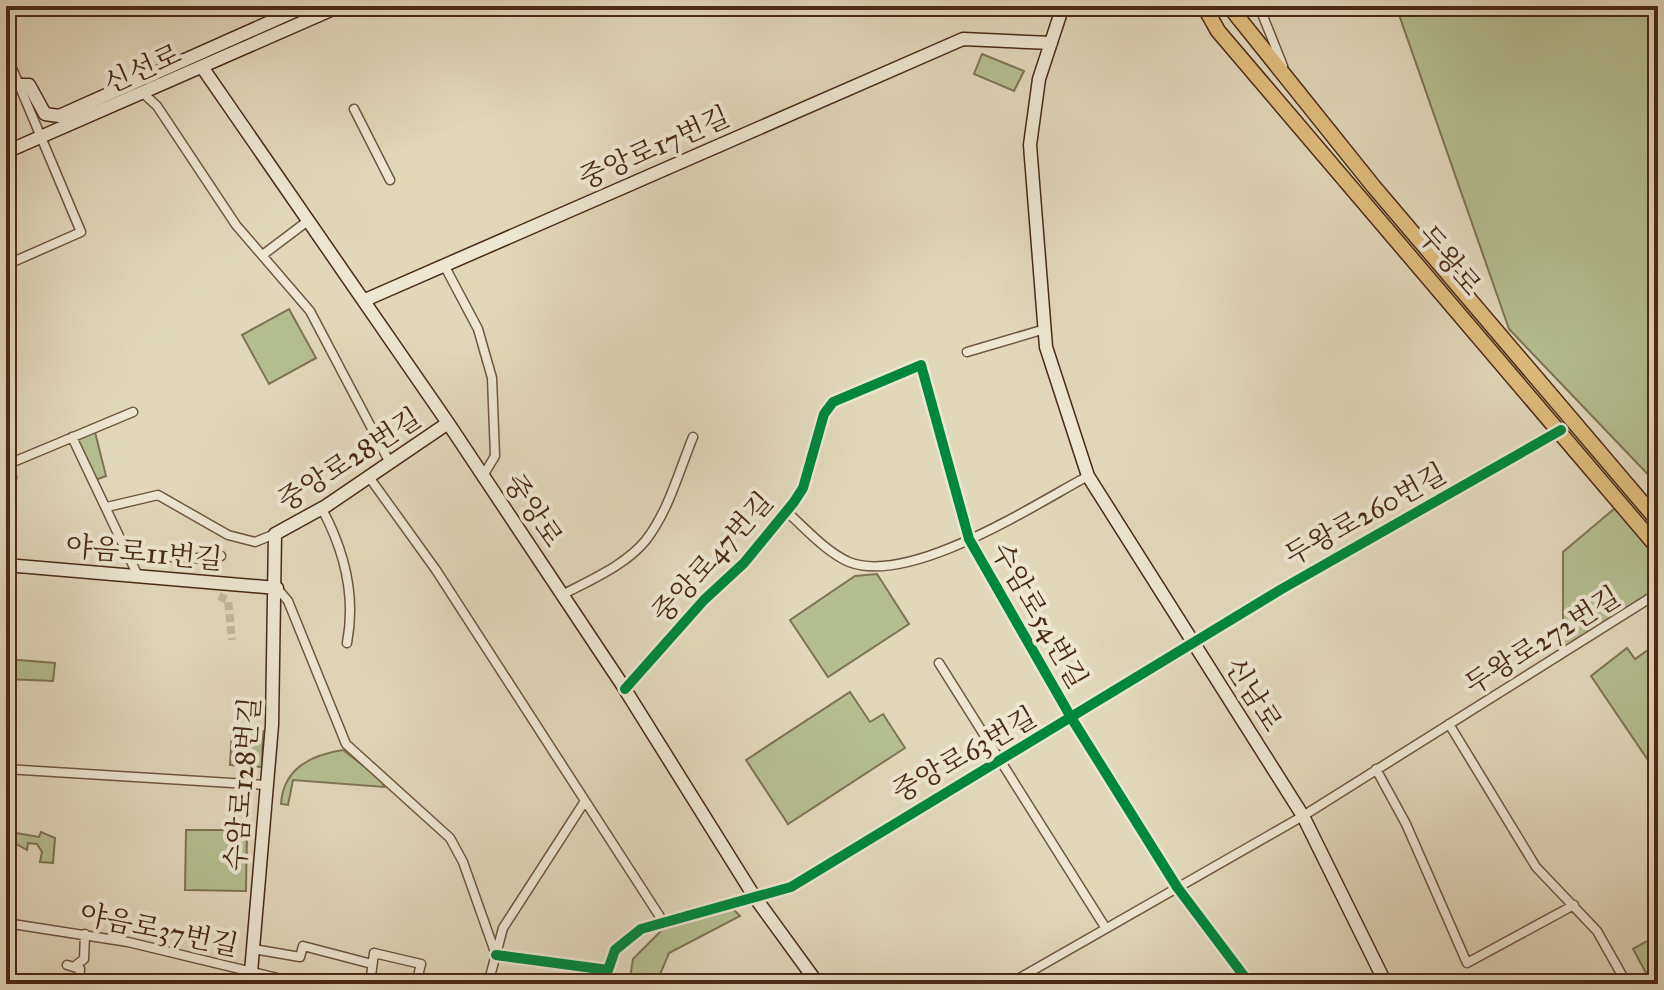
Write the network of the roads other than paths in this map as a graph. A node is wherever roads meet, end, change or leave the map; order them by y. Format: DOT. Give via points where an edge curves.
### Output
graph roads {
  1 [pos="306,6"];
  2 [pos="340,6"];
  3 [pos="1063,6"];
  4 [pos="1204,6"];
  5 [pos="1229,6"];
  6 [pos="1259,6"];
  7 [pos="1051,43"];
  8 [pos="6,54"];
  9 [pos="202,67"];
  10 [pos="20,85"];
  11 [pos="1291,86"];
  12 [pos="144,94"];
  13 [pos="354,109"];
  14 [pos="63,114"];
  15 [pos="39,138"];
  16 [pos="6,152"];
  17 [pos="390,180"];
  18 [pos="309,220"];
  19 [pos="264,254"];
  20 [pos="6,265"];
  21 [pos="444,265"];
  22 [pos="365,300"];
  23 [pos="1045,329"];
  24 [pos="967,352"];
  25 [pos="921,365"];
  26 [pos="133,412"];
  27 [pos="448,423"];
  28 [pos="1561,430"];
  29 [pos="72,437"];
  30 [pos="693,437"];
  31 [pos="390,463"];
  32 [pos="6,466"];
  33 [pos="483,476"];
  34 [pos="1088,476"];
  35 [pos="369,477"];
  36 [pos="6,501"];
  37 [pos="107,507"];
  38 [pos="322,509"];
  39 [pos="787,512"];
  40 [pos="1658,521"];
  41 [pos="275,534"];
  42 [pos="969,539"];
  43 [pos="1658,548"];
  44 [pos="129,555"];
  45 [pos="221,556"];
  46 [pos="6,565"];
  47 [pos="138,576"];
  48 [pos="277,588"];
  49 [pos="1658,593"];
  50 [pos="562,595"];
  51 [pos="347,643"];
  52 [pos="1194,645"];
  53 [pos="939,663"];
  54 [pos="625,689"];
  55 [pos="1072,719"];
  56 [pos="1449,724"];
  57 [pos="997,760"];
  58 [pos="6,769"];
  59 [pos="1376,769"];
  60 [pos="265,785"];
  61 [pos="585,801"];
  62 [pos="1303,816"];
  63 [pos="1177,887"];
  64 [pos="754,896"];
  65 [pos="1574,905"];
  66 [pos="6,923"];
  67 [pos="664,923"];
  68 [pos="1105,927"];
  69 [pos="85,934"];
  70 [pos="253,949"];
  71 [pos="496,955"];
  72 [pos="372,964"];
  73 [pos="251,978"];
  74 [pos="370,981"];
  75 [pos="79,984"];
  76 [pos="302,984"];
  77 [pos="395,984"];
  78 [pos="416,984"];
  79 [pos="488,984"];
  80 [pos="818,984"];
  81 [pos="1009,984"];
  82 [pos="1250,984"];
  83 [pos="1386,984"];
  84 [pos="1627,984"];
  1 -- 14 [label="street, 신선로"];
  2 -- 9 [label="street, 신선로"];
  3 -- 7 [label="street, 신남로"];
  4 -- 28 [label="main road, 두왕로" via="1218,31"];
  5 -- 11 [label="main road"];
  6 -- 11 [label="street"];
  7 -- 21 [label="street, 중앙로17번길" via="963,39"];
  7 -- 23 [label="street, 신남로" via="1039,79 1030,145"];
  8 -- 10 [label="street"];
  9 -- 12 [label="street, 신선로"];
  9 -- 18 [label="street, 중앙로"];
  10 -- 14 [label="street" via="29,85 45,114"];
  10 -- 15 [label="street"];
  11 -- 40 [label="main road"];
  12 -- 15 [label="street, 신선로"];
  12 -- 19 [label="street" via="236,225"];
  13 -- 17 [label="street"];
  14 -- 15 [label="street"];
  15 -- 16 [label="street, 신선로"];
  15 -- 20 [label="street" via="81,232"];
  18 -- 19 [label="street"];
  18 -- 22 [label="street, 중앙로"];
  19 -- 31 [label="street" via="310,311"];
  21 -- 22 [label="street, 중앙로17번길"];
  21 -- 33 [label="street" via="478,329 492,378 495,456"];
  22 -- 27 [label="street, 중앙로"];
  23 -- 24 [label="street"];
  23 -- 34 [label="street, 신남로" via="1046,347"];
  25 -- 39 [label="street, 중앙로47번길" via="833,402 824,414 803,488"];
  25 -- 42 [label="street, 수암로54번길"];
  26 -- 29 [label="street"];
  27 -- 31 [label="street, 중앙로28번길"];
  27 -- 33 [label="street, 중앙로"];
  28 -- 43 [label="main road, 두왕로"];
  28 -- 52 [label="street, 두왕로260번길"];
  29 -- 32 [label="street"];
  29 -- 37 [label="street"];
  30 -- 50 [label="street" via="664,512 645,542"];
  31 -- 35 [label="street, 중앙로28번길"];
  32 -- 36 [label="street" via="12,477"];
  33 -- 50 [label="street, 중앙로"];
  34 -- 42 [label="street"];
  34 -- 52 [label="street, 신남로"];
  35 -- 38 [label="street, 중앙로28번길"];
  35 -- 61 [label="street" via="436,570"];
  37 -- 41 [label="street" via="158,495 228,535 255,542"];
  37 -- 44 [label="street"];
  38 -- 41 [label="street, 중앙로28번길"];
  38 -- 51 [label="street" via="336,534 347,575 352,620"];
  39 -- 42 [label="street" via="856,563 922,559"];
  39 -- 54 [label="street, 중앙로47번길"];
  41 -- 48 [label="street, 수암로128번길"];
  42 -- 55 [label="street, 수암로54번길"];
  44 -- 45 [label="street"];
  44 -- 47 [label="street"];
  46 -- 47 [label="street, 야음로11번길"];
  47 -- 48 [label="street, 야음로11번길"];
  48 -- 60 [label="street, 수암로128번길"];
  48 -- 71 [label="street" via="288,601 346,744 450,838"];
  49 -- 56 [label="street, 두왕로272번길"];
  50 -- 54 [label="street, 중앙로"];
  52 -- 55 [label="street, 중앙로63번길"];
  52 -- 62 [label="street, 신남로"];
  53 -- 57 [label="street"];
  54 -- 64 [label="street, 중앙로"];
  55 -- 57 [label="street, 중앙로63번길"];
  55 -- 63 [label="street, 수암로54번길"];
  56 -- 59 [label="street, 두왕로272번길"];
  56 -- 65 [label="street, 두왕로272번길" via="1536,867"];
  57 -- 64 [label="street, 중앙로63번길" via="791,887"];
  57 -- 68 [label="street, 중앙로63번길"];
  58 -- 60 [label="street"];
  59 -- 62 [label="street, 두왕로272번길"];
  59 -- 65 [label="street" via="1467,963"];
  60 -- 70 [label="street, 수암로128번길"];
  61 -- 67 [label="street"];
  61 -- 71 [label="street" via="503,928"];
  62 -- 63 [label="street, 두왕로272번길"];
  62 -- 83 [label="street, 신남로"];
  63 -- 68 [label="street, 두왕로272번길"];
  63 -- 82 [label="street, 수암로54번길"];
  64 -- 67 [label="street, 중앙로63번길"];
  64 -- 80 [label="street, 중앙로"];
  65 -- 84 [label="street, 두왕로272번길" via="1597,931"];
  66 -- 69 [label="street, 야음로37번길"];
  67 -- 71 [label="street, 중앙로63번길" via="641,929 615,950 608,970"];
  68 -- 81 [label="street, 두왕로272번길"];
  69 -- 73 [label="street, 야음로37번길"];
  69 -- 75 [label="street" via="84,959 71,965 80,969"];
  70 -- 72 [label="street" via="300,957 303,946"];
  70 -- 73 [label="street, 수암로128번길"];
  71 -- 79 [label="street"];
  72 -- 74 [label="street"];
  72 -- 78 [label="street" via="374,953 421,964"];
  73 -- 76 [label="street, 야음로37번길"];
  74 -- 77 [label="street"];
}
